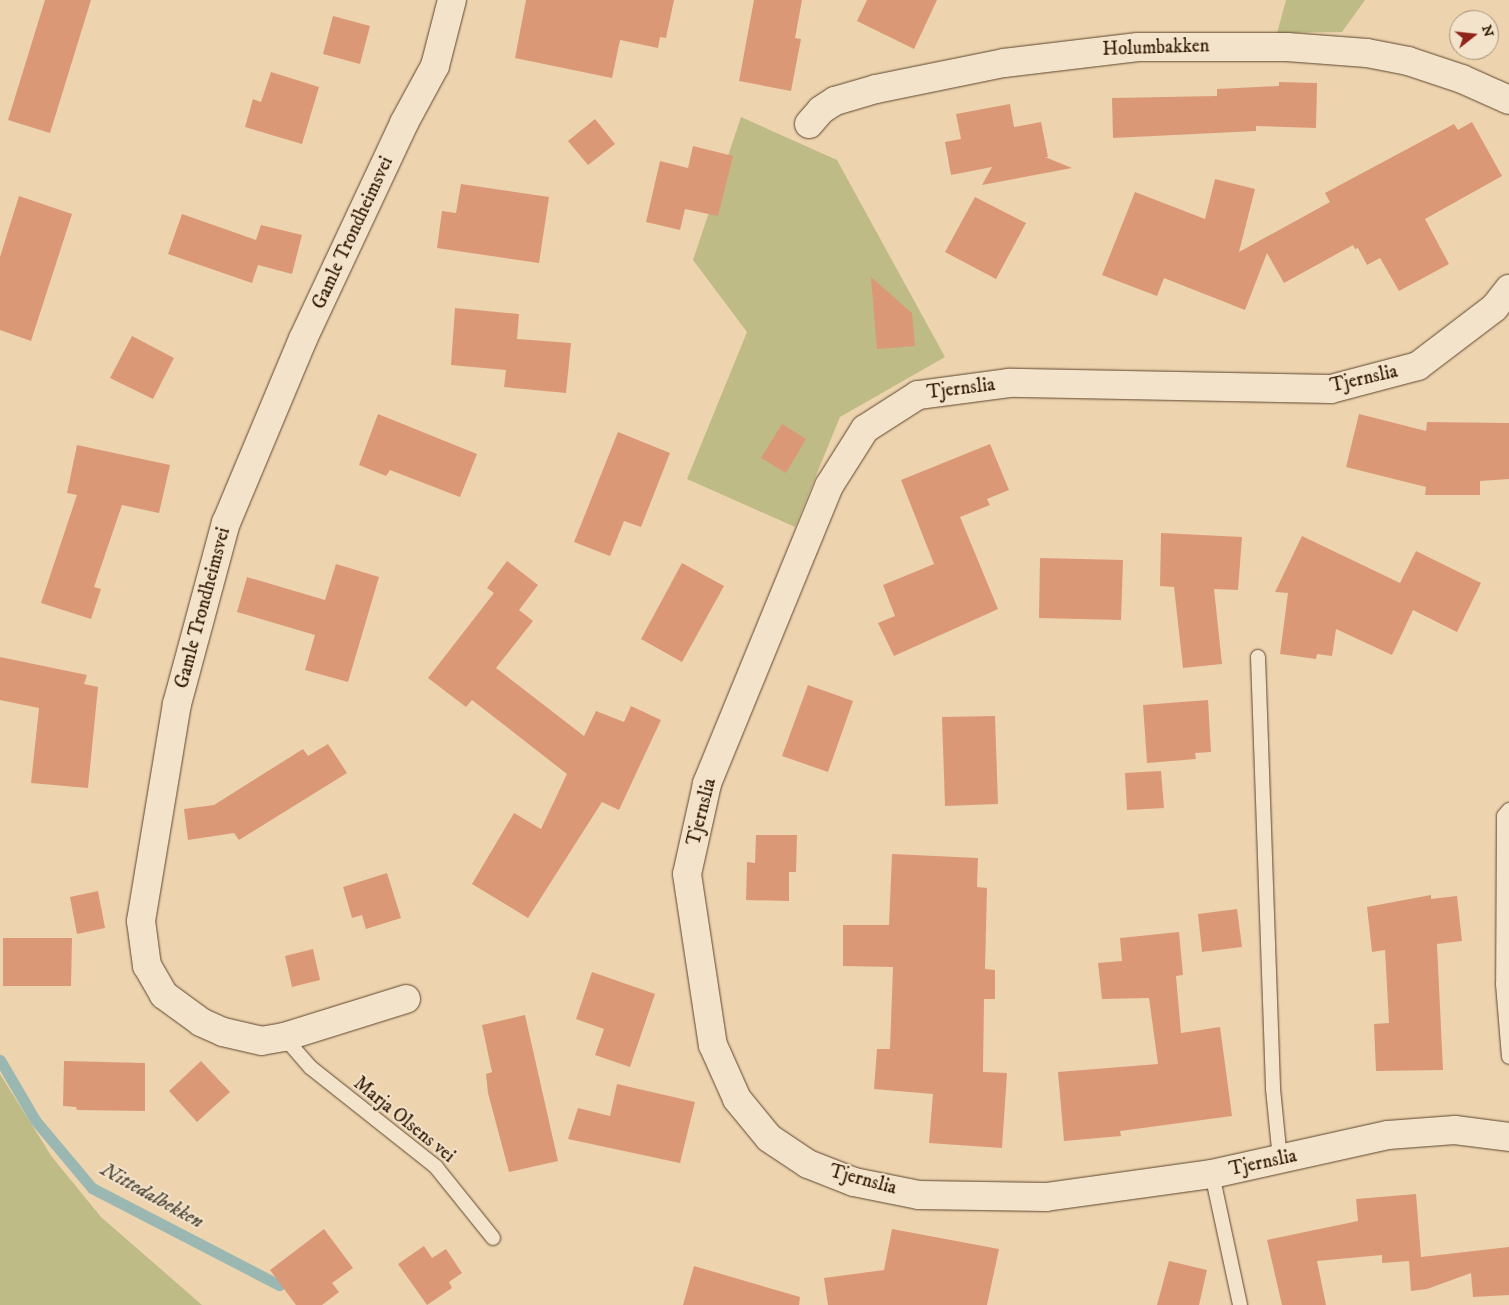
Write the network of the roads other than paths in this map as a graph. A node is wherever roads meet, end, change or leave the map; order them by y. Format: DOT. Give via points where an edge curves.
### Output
graph roads {
  1 [pos="452,0"];
  2 [pos="1509,100"];
  3 [pos="809,124"];
  4 [pos="1509,289"];
  5 [pos="1258,657"];
  6 [pos="1509,810"];
  7 [pos="406,999"];
  8 [pos="284,1037"];
  9 [pos="1509,1057"];
  10 [pos="1509,1137"];
  11 [pos="1280,1159"];
  12 [pos="1212,1174"];
  13 [pos="493,1238"];
  14 [pos="1240,1305"];
  1 -- 8 [label="street, Gamle Trondheimsvei" via="435,66 404,123 307,330 226,523 177,704 144,887 142,946 147,966 164,995 201,1022 223,1032 262,1041"];
  2 -- 3 [label="street, Holumbakken" via="1408,61 1367,53 1287,47 1138,47 1004,63 876,88 835,101 821,110"];
  4 -- 12 [label="street, Tjernslia" via="1494,308 1418,366 1331,389 1009,383 918,395 865,429 829,486 707,784 687,874 713,1045 737,1099 769,1138 808,1164 854,1182 919,1195 1046,1197"];
  5 -- 11 [label="lane" via="1273,1089"];
  6 -- 9 [label="lane" via="1504,816 1503,984"];
  7 -- 8 [label="street, Gamle Trondheimsvei"];
  8 -- 13 [label="lane, Marja Olsens vei" via="310,1067 436,1167"];
  10 -- 11 [label="street, Tjernslia" via="1455,1130 1388,1135"];
  11 -- 12 [label="street, Tjernslia"];
  12 -- 14 [label="lane"];
}
